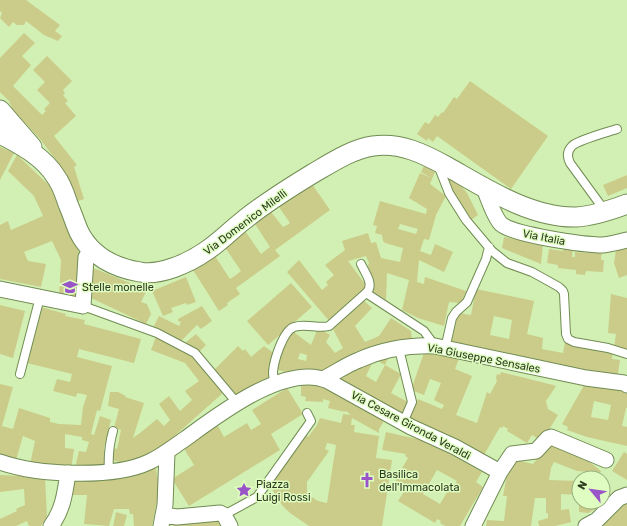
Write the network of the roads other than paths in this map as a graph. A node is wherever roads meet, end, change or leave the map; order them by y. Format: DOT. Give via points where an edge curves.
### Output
graph roads {
  1 [pos="0,110"];
  2 [pos="617,129"];
  3 [pos="0,134"];
  4 [pos="43,161"];
  5 [pos="436,161"];
  6 [pos="484,188"];
  7 [pos="627,204"];
  8 [pos="606,212"];
  9 [pos="627,240"];
  10 [pos="489,247"];
  11 [pos="92,251"];
  12 [pos="361,264"];
  13 [pos="0,289"];
  14 [pos="366,293"];
  15 [pos="40,297"];
  16 [pos="83,306"];
  17 [pos="440,348"];
  18 [pos="399,349"];
  19 [pos="627,354"];
  20 [pos="20,374"];
  21 [pos="323,379"];
  22 [pos="626,381"];
  23 [pos="274,384"];
  24 [pos="237,403"];
  25 [pos="307,413"];
  26 [pos="403,423"];
  27 [pos="114,431"];
  28 [pos="167,453"];
  29 [pos="606,460"];
  30 [pos="0,462"];
  31 [pos="17,468"];
  32 [pos="0,470"];
  33 [pos="109,471"];
  34 [pos="500,472"];
  35 [pos="68,473"];
  36 [pos="627,495"];
  37 [pos="162,520"];
  38 [pos="227,521"];
  39 [pos="593,524"];
  40 [pos="51,526"];
  41 [pos="473,526"];
  1 -- 4 [label="street"];
  2 -- 8 [label="lane" via="576,143 568,155 570,163"];
  3 -- 4 [label="street"];
  4 -- 11 [label="street, Via Domenico Milelli" via="60,184 79,232"];
  5 -- 6 [label="street, Via Domenico Milelli"];
  5 -- 10 [label="lane" via="455,203"];
  5 -- 11 [label="street, Via Domenico Milelli" via="416,151 397,146 372,146 354,152 335,160 264,204 206,252 152,274 108,262"];
  6 -- 8 [label="street, Via Domenico Milelli" via="523,205 559,216 585,216"];
  6 -- 9 [label="street, Via Italia" via="498,219 514,230 589,244 614,244"];
  7 -- 8 [label="street, Via Domenico Milelli"];
  10 -- 17 [label="lane" via="467,302 452,318"];
  10 -- 19 [label="lane" via="507,263 532,272 562,288 568,339"];
  11 -- 16 [label="street" via="86,257"];
  12 -- 14 [label="lane" via="369,278 370,287"];
  13 -- 15 [label="street"];
  14 -- 17 [label="lane" via="424,331"];
  14 -- 23 [label="lane" via="326,327 302,326 287,332 273,371"];
  15 -- 16 [label="street"];
  15 -- 20 [label="lane"];
  16 -- 24 [label="lane" via="157,333 195,353"];
  17 -- 18 [label="street, Via Giuseppe Sensales" via="424,346"];
  17 -- 22 [label="street, Via Giuseppe Sensales" via="586,378"];
  18 -- 21 [label="street, Via Giuseppe Sensales" via="359,360"];
  18 -- 26 [label="lane" via="412,402"];
  21 -- 23 [label="street" via="301,377"];
  21 -- 26 [label="street, Via Cesare Gironda Veraldi"];
  23 -- 24 [label="street"];
  24 -- 28 [label="street"];
  25 -- 38 [label="lane" via="312,421 257,497"];
  26 -- 34 [label="street, Via Cesare Gironda Veraldi" via="455,447"];
  27 -- 33 [label="lane" via="108,456"];
  28 -- 33 [label="street" via="149,463"];
  28 -- 37 [label="street"];
  29 -- 34 [label="street" via="553,437 548,438 536,451 512,454"];
  30 -- 31 [label="street"];
  31 -- 32 [label="street"];
  31 -- 35 [label="street"];
  33 -- 35 [label="street"];
  34 -- 41 [label="street"];
  35 -- 40 [label="street" via="65,498"];
  36 -- 39 [label="street" via="619,498"];
  37 -- 38 [label="street" via="218,512"];
}
